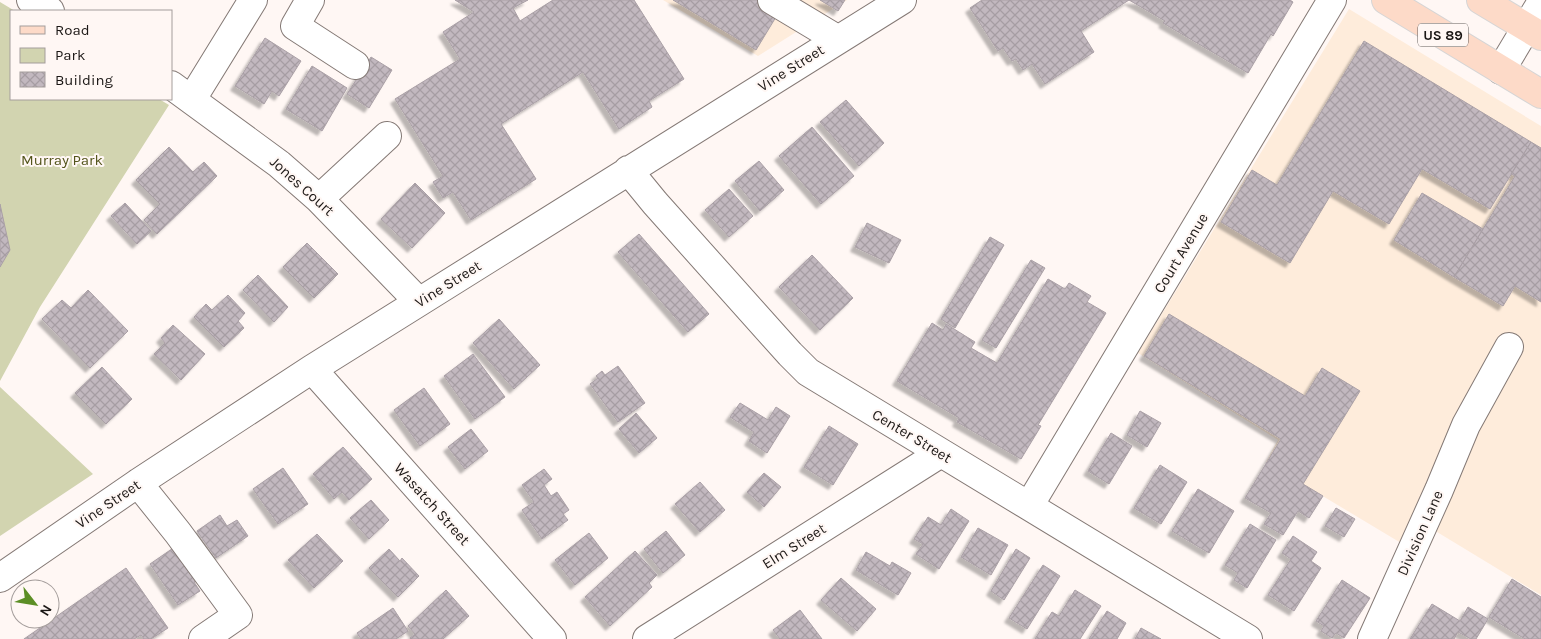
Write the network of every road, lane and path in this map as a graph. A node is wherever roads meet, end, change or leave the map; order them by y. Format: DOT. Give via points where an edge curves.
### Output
graph roads {
  1 [pos="31,0"];
  2 [pos="253,0"];
  3 [pos="310,0"];
  4 [pos="772,0"];
  5 [pos="902,0"];
  6 [pos="1332,0"];
  7 [pos="1386,0"];
  8 [pos="1481,0"];
  9 [pos="1541,3"];
  10 [pos="48,10"];
  11 [pos="1534,32"];
  12 [pos="837,39"];
  13 [pos="355,65"];
  14 [pos="1501,70"];
  15 [pos="182,92"];
  16 [pos="1541,94"];
  17 [pos="387,136"];
  18 [pos="628,170"];
  19 [pos="319,199"];
  20 [pos="419,302"];
  21 [pos="1509,347"];
  22 [pos="312,369"];
  23 [pos="942,454"];
  24 [pos="138,483"];
  25 [pos="1029,506"];
  26 [pos="0,578"];
  27 [pos="1217,631"];
  28 [pos="203,639"];
  29 [pos="552,639"];
  30 [pos="647,639"];
  31 [pos="1248,639"];
  32 [pos="1372,639"];
  1 -- 10 [label="street"];
  2 -- 15 [label="street"];
  3 -- 13 [label="street" via="295,26"];
  4 -- 12 [label="street"];
  5 -- 12 [label="street, Vine Street"];
  6 -- 25 [label="street, Court Avenue" via="1141,306"];
  7 -- 14 [label="main road, US 89"];
  8 -- 11 [label="main road"];
  9 -- 11 [label="street"];
  11 -- 14 [label="street"];
  12 -- 18 [label="street, Vine Street"];
  14 -- 16 [label="main road, US 89"];
  15 -- 19 [label="street, Jones Court" via="279,164"];
  17 -- 19 [label="street"];
  18 -- 20 [label="street, Vine Street"];
  18 -- 23 [label="street, Center Street" via="808,372"];
  19 -- 20 [label="street, Jones Court"];
  20 -- 22 [label="street, Vine Street"];
  21 -- 32 [label="street, Division Lane" via="1466,425"];
  22 -- 24 [label="street, Vine Street"];
  22 -- 29 [label="street, Wasatch Street"];
  23 -- 25 [label="street, Center Street"];
  23 -- 30 [label="street, Elm Street"];
  24 -- 26 [label="street, Vine Street"];
  24 -- 28 [label="street" via="238,615"];
  25 -- 27 [label="street, Center Street"];
  27 -- 31 [label="street, Center Street"];
}
